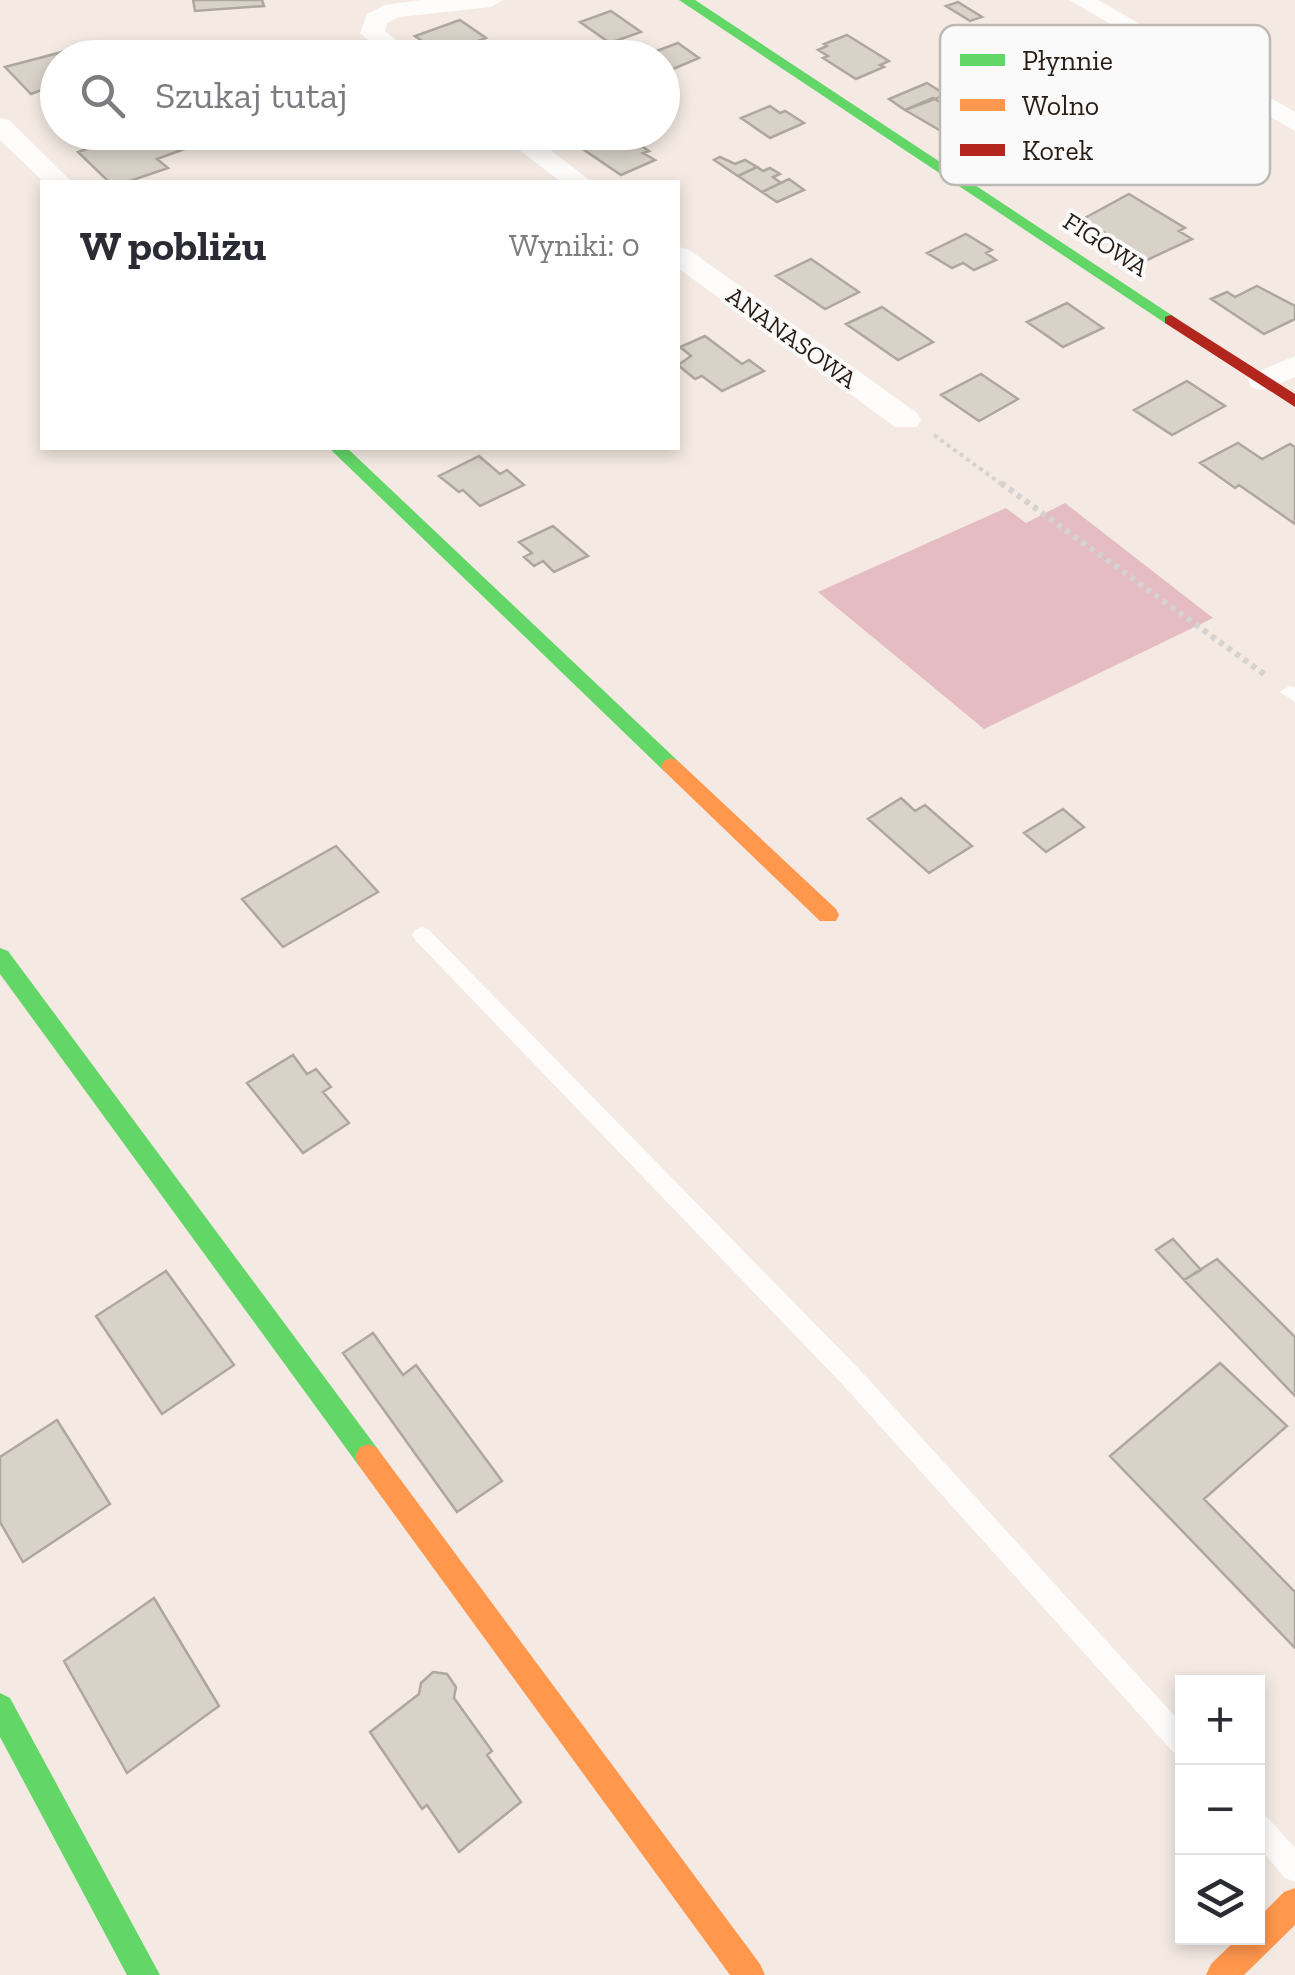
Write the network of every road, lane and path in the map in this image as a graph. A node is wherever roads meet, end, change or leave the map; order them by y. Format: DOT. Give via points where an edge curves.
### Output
graph roads {
  1 [pos="491,0"];
  2 [pos="686,0"];
  3 [pos="1081,0"];
  4 [pos="1124,25"];
  5 [pos="381,40"];
  6 [pos="1270,109"];
  7 [pos="1295,123"];
  8 [pos="0,126"];
  9 [pos="534,150"];
  10 [pos="940,168"];
  11 [pos="58,180"];
  12 [pos="575,180"];
  13 [pos="966,185"];
  14 [pos="680,255"];
  15 [pos="1295,365"];
  16 [pos="1263,381"];
  17 [pos="1295,402"];
  18 [pos="906,420"];
  19 [pos="339,450"];
  20 [pos="1292,694"];
  21 [pos="828,916"];
  22 [pos="422,935"];
  23 [pos="0,957"];
  24 [pos="0,1708"];
  25 [pos="1175,1736"];
  26 [pos="1265,1834"];
  27 [pos="1295,1868"];
  28 [pos="1295,1903"];
  29 [pos="144,1975"];
  30 [pos="749,1975"];
  31 [pos="1222,1975"];
  1 -- 5 [label="street" via="394,10 372,24"];
  2 -- 10 [label="street, FIGOWA"];
  3 -- 4 [label="street"];
  6 -- 7 [label="street"];
  8 -- 11 [label="street"];
  9 -- 12 [label="street"];
  13 -- 16 [label="street, FIGOWA"];
  14 -- 18 [label="street, ANANASOWA"];
  15 -- 16 [label="street"];
  16 -- 17 [label="street, FIGOWA"];
  18 -- 20 [label="path" via="940,438"];
  19 -- 21 [label="street"];
  22 -- 25 [label="lane" via="852,1378"];
  23 -- 30 [label="street"];
  24 -- 29 [label="street"];
  26 -- 27 [label="lane"];
  28 -- 31 [label="street"];
}
